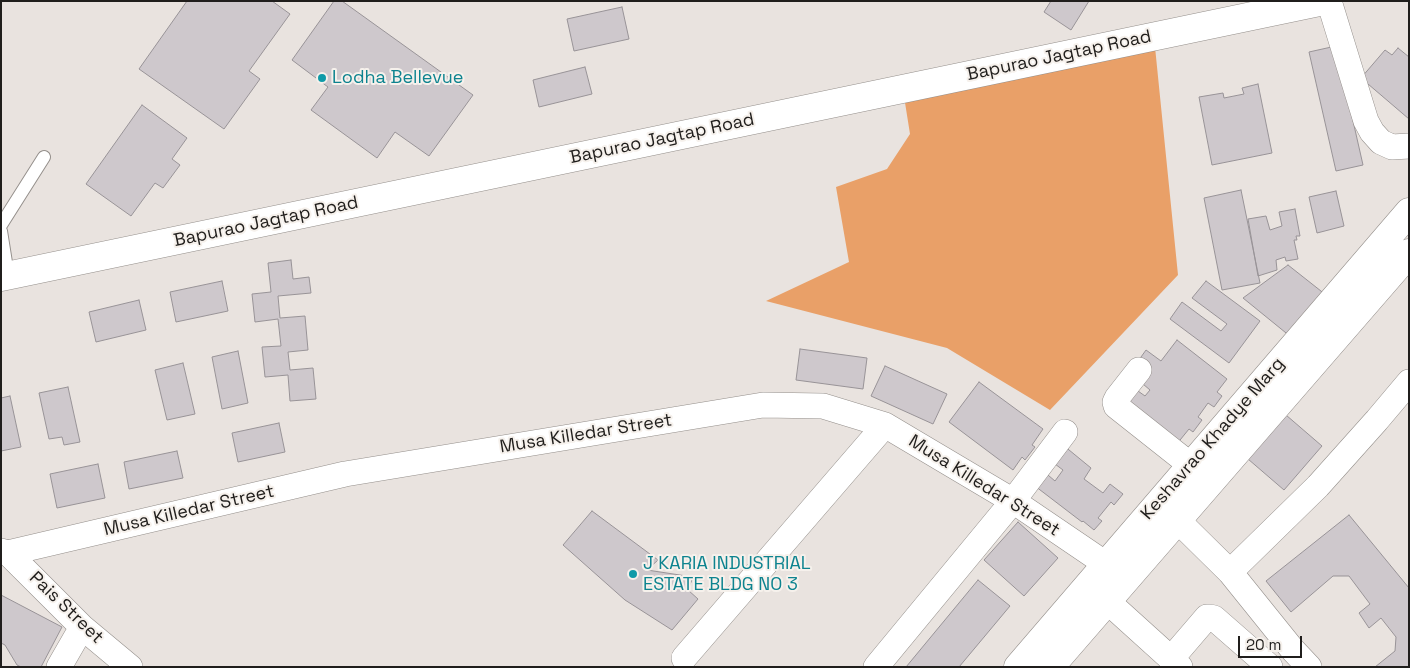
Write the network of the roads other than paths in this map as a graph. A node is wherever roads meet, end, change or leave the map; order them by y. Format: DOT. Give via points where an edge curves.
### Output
graph roads {
  1 [pos="1324,1"];
  2 [pos="1329,1"];
  3 [pos="1409,146"];
  4 [pos="44,157"];
  5 [pos="1409,212"];
  6 [pos="1,225"];
  7 [pos="1,232"];
  8 [pos="1409,253"];
  9 [pos="4,276"];
  10 [pos="1139,370"];
  11 [pos="1409,382"];
  12 [pos="885,425"];
  13 [pos="1065,432"];
  14 [pos="1201,474"];
  15 [pos="1013,501"];
  16 [pos="1168,511"];
  17 [pos="5,552"];
  18 [pos="1116,571"];
  19 [pos="1230,572"];
  20 [pos="1107,601"];
  21 [pos="82,626"];
  22 [pos="684,658"];
  23 [pos="1176,663"];
  24 [pos="60,667"];
  25 [pos="130,667"];
  26 [pos="876,667"];
  27 [pos="1018,667"];
  28 [pos="1050,667"];
  29 [pos="1270,667"];
  30 [pos="1309,667"];
  1 -- 9 [label="street, Bapurao Jagtap Road"];
  2 -- 3 [label="street" via="1372,132 1381,142 1392,147"];
  4 -- 6 [label="lane"];
  5 -- 14 [label="street, Keshavrao Khadye Marg"];
  7 -- 9 [label="lane"];
  8 -- 14 [label="street, Keshavrao Khadye Marg"];
  10 -- 14 [label="street" via="1117,398 1116,406"];
  11 -- 19 [label="street" via="1318,486"];
  12 -- 15 [label="street, Musa Killedar Street"];
  12 -- 17 [label="street, Musa Killedar Street" via="823,406 762,405 345,474"];
  12 -- 22 [label="street"];
  13 -- 15 [label="street"];
  14 -- 16 [label="street, Keshavrao Khadye Marg"];
  15 -- 18 [label="street, Musa Killedar Street"];
  15 -- 26 [label="street"];
  16 -- 18 [label="street, Keshavrao Khadye Marg"];
  16 -- 19 [label="street"];
  17 -- 21 [label="street, Pais Street"];
  18 -- 20 [label="street, Keshavrao Khadye Marg"];
  18 -- 27 [label="street, Keshavrao Khadye Marg"];
  19 -- 30 [label="street"];
  20 -- 23 [label="street"];
  20 -- 28 [label="street, Keshavrao Khadye Marg"];
  21 -- 24 [label="street"];
  21 -- 25 [label="street, Pais Street"];
  23 -- 29 [label="street" via="1210,617"];
}
